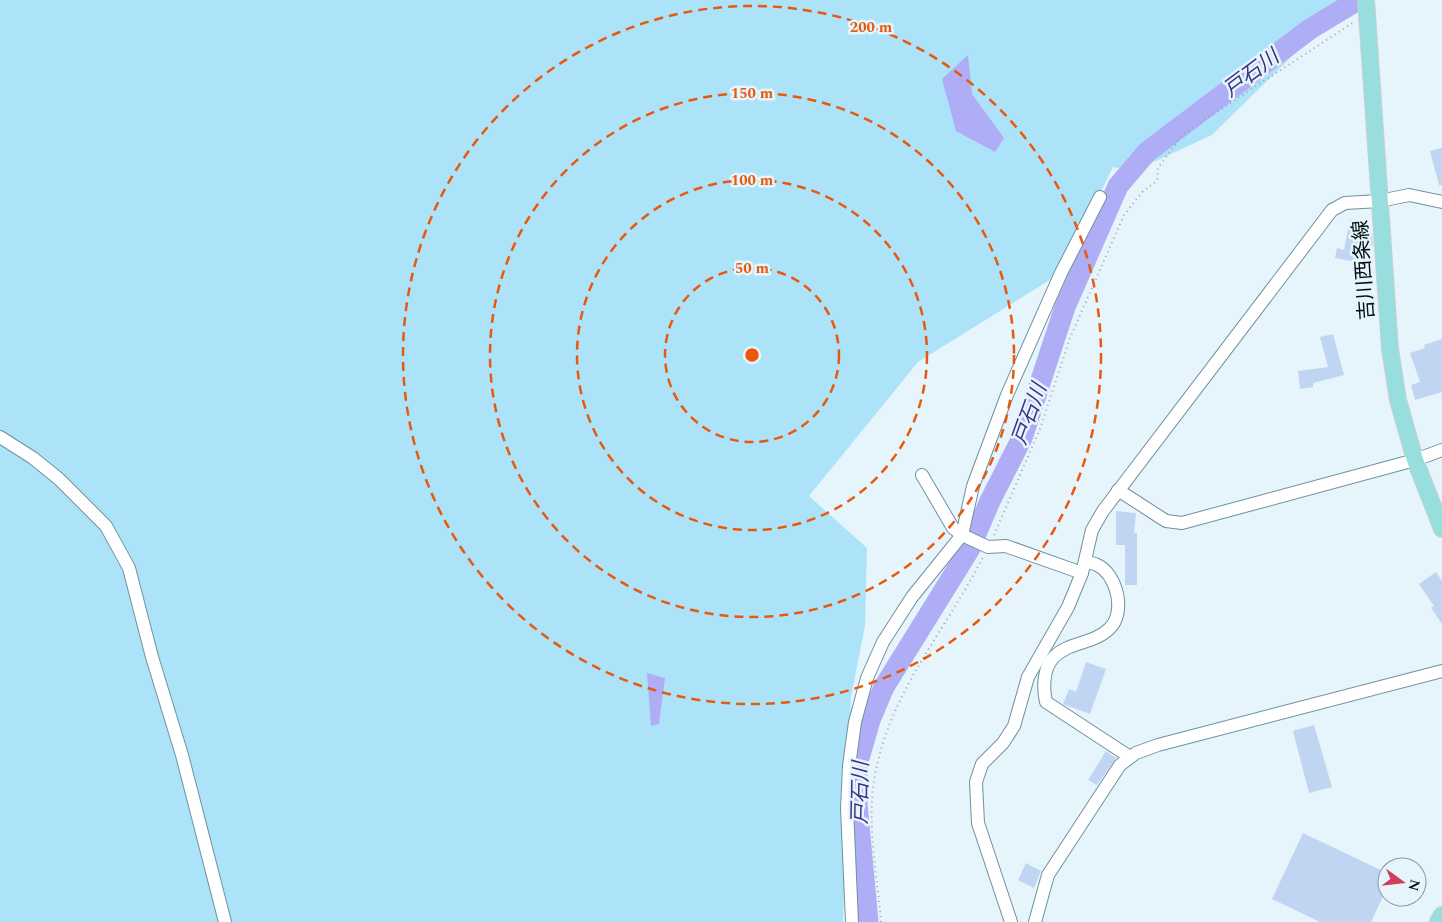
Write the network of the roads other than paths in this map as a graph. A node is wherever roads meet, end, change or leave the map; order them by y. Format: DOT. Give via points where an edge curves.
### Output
graph roads {
  1 [pos="1367,6"];
  2 [pos="1100,197"];
  3 [pos="1380,201"];
  4 [pos="1442,202"];
  5 [pos="0,437"];
  6 [pos="1442,450"];
  7 [pos="1416,460"];
  8 [pos="922,475"];
  9 [pos="1118,490"];
  10 [pos="1442,529"];
  11 [pos="962,535"];
  12 [pos="1084,568"];
  13 [pos="1442,671"];
  14 [pos="1130,757"];
  15 [pos="1442,915"];
  16 [pos="224,922"];
  17 [pos="852,922"];
  18 [pos="1011,922"];
  19 [pos="1035,922"];
  20 [pos="1438,922"];
  1 -- 3 [label="main road, 吉川西条線"];
  2 -- 11 [label="street" via="1057,281 1007,395 974,486"];
  3 -- 4 [label="street" via="1409,195"];
  3 -- 7 [label="main road, 吉川西条線" via="1390,349 1398,400"];
  3 -- 9 [label="street" via="1345,203 1332,210"];
  5 -- 16 [label="street" via="59,478 106,526 129,568 182,755"];
  6 -- 7 [label="street"];
  7 -- 9 [label="street" via="1182,523 1166,521"];
  7 -- 10 [label="main road, 吉川西条線"];
  8 -- 11 [label="street" via="952,528"];
  9 -- 12 [label="street" via="1092,530"];
  11 -- 12 [label="street" via="988,547 1006,546"];
  11 -- 17 [label="street" via="912,598 883,642 867,678 855,722 846,808"];
  12 -- 14 [label="street" via="1098,565 1113,582 1119,599 1117,616 1111,627 1099,637 1066,649 1053,658 1043,690 1046,702"];
  12 -- 18 [label="street" via="1058,628 1028,677 1014,726 1004,743 982,764 976,782 978,823"];
  13 -- 14 [label="street" via="1158,745"];
  14 -- 19 [label="street" via="1120,765 1048,875"];
  15 -- 20 [label="main road"];
}
